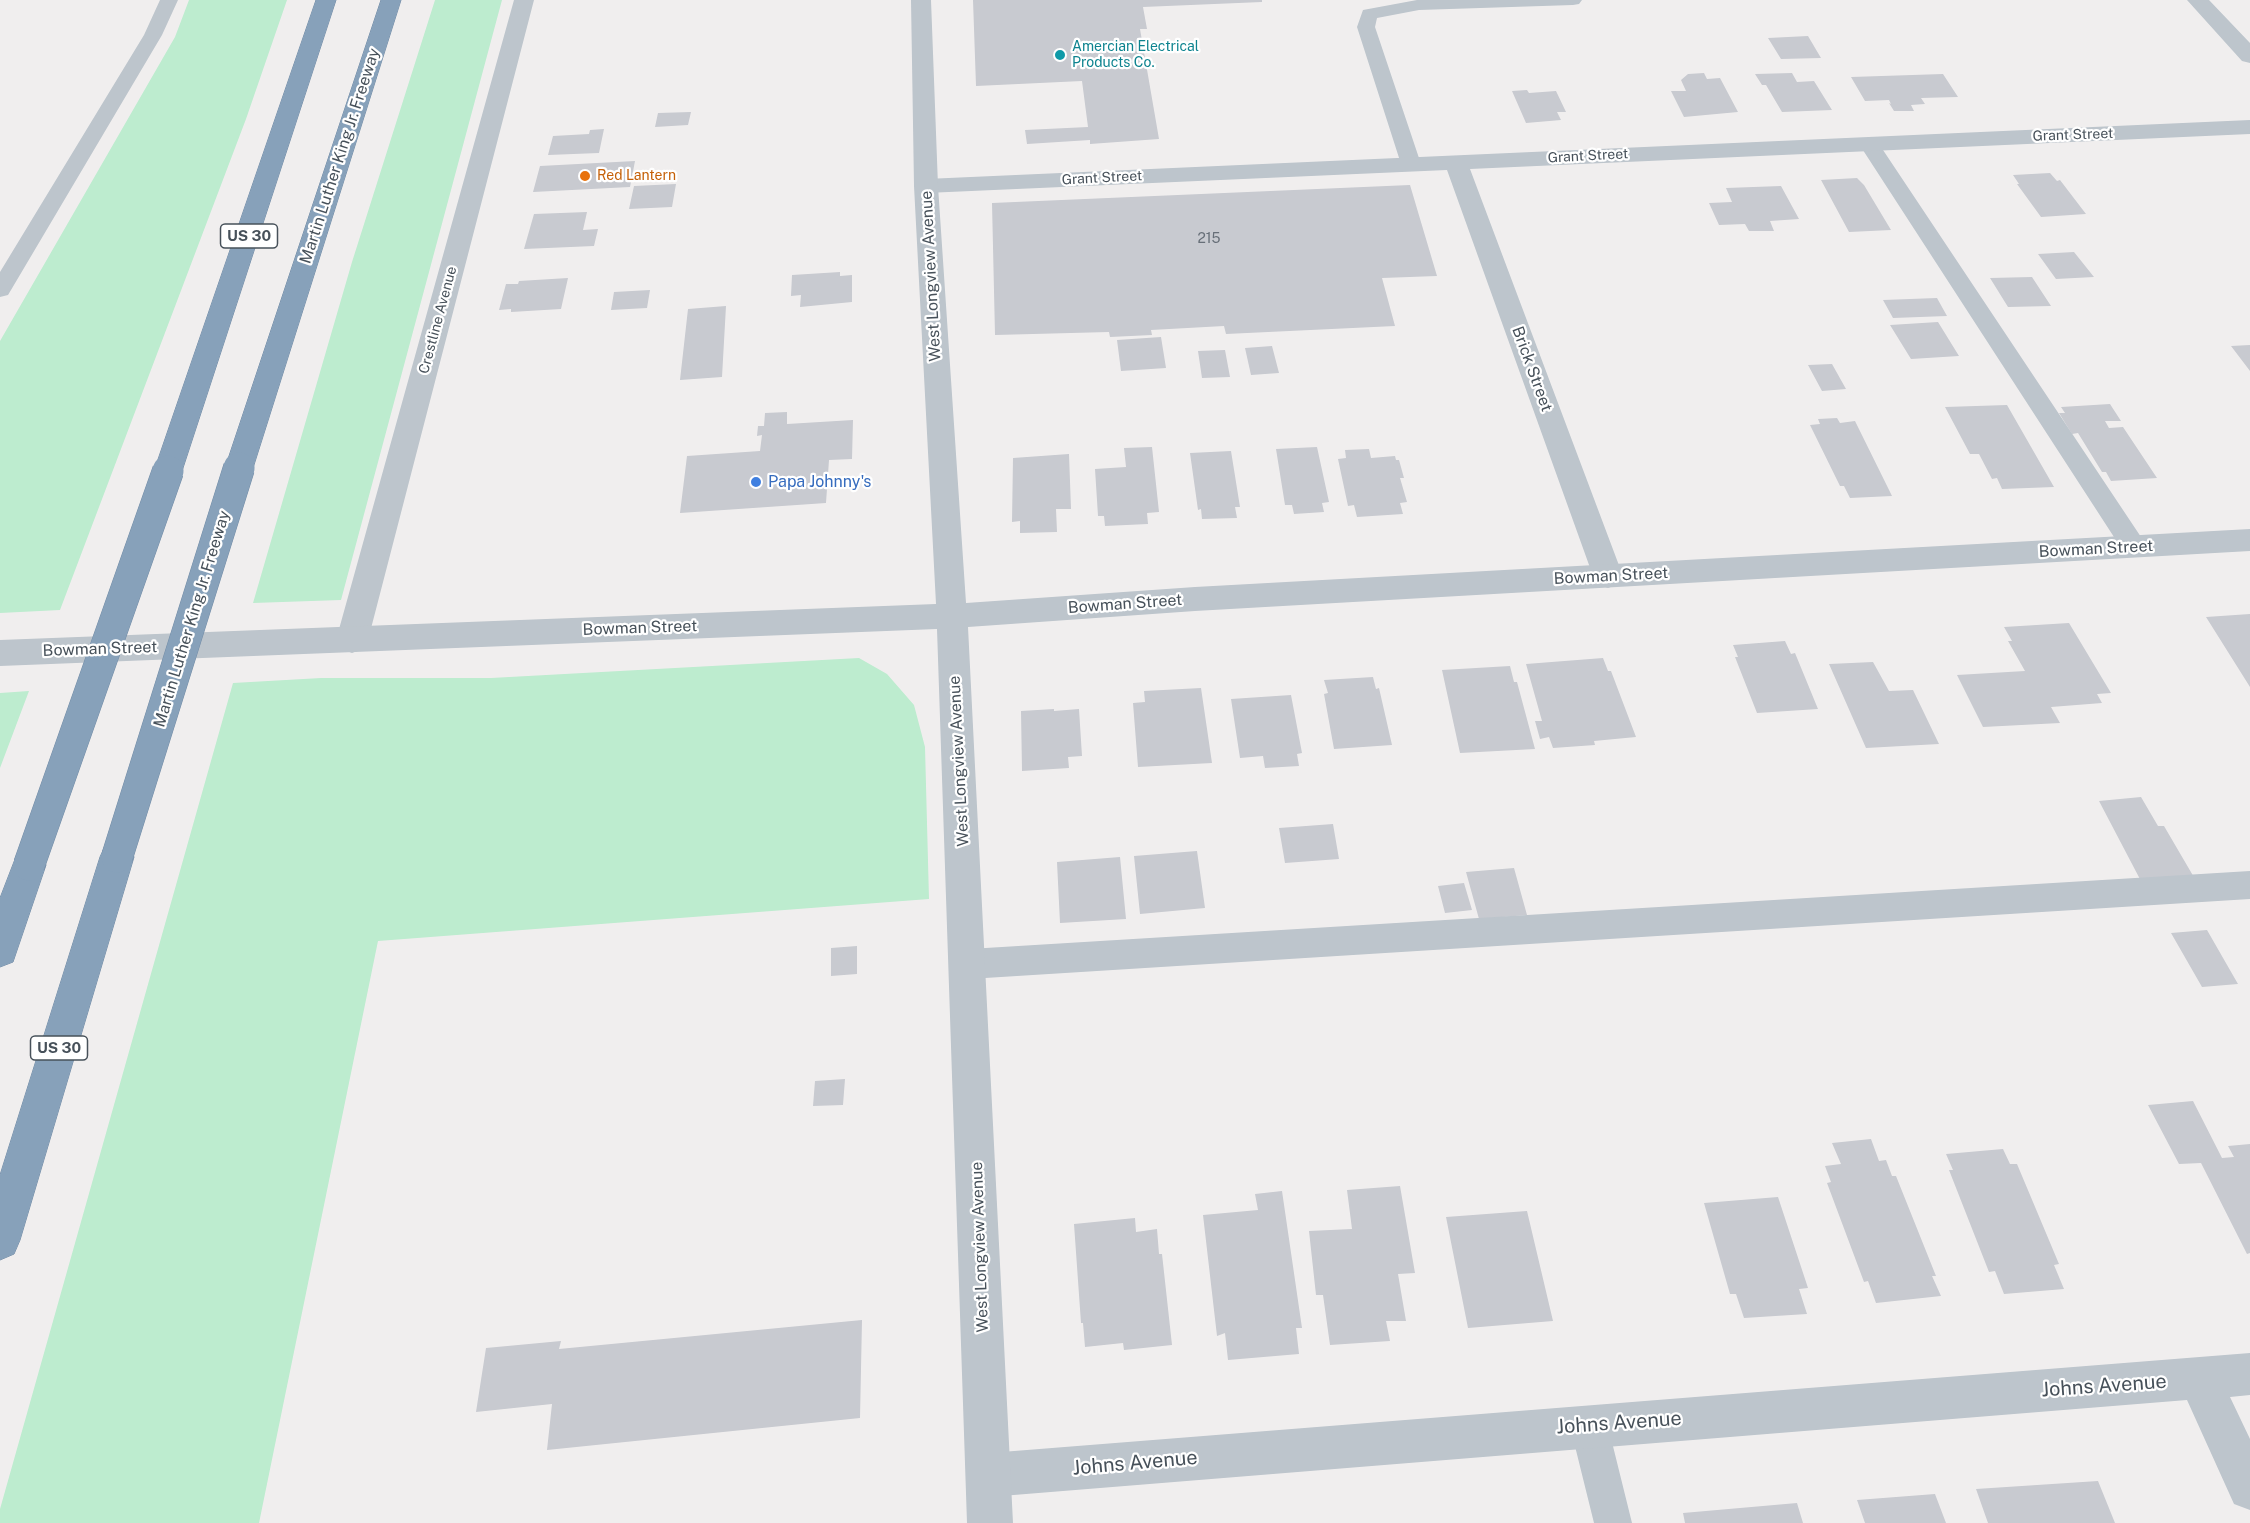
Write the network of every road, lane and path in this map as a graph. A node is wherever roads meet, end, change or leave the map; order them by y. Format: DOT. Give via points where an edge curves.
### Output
graph roads {
  1 [pos="169,0"];
  2 [pos="326,0"];
  3 [pos="391,0"];
  4 [pos="524,0"];
  5 [pos="921,0"];
  6 [pos="1573,0"];
  7 [pos="2197,0"];
  8 [pos="2250,56"];
  9 [pos="2250,127"];
  10 [pos="1869,144"];
  11 [pos="1456,162"];
  12 [pos="1411,164"];
  13 [pos="926,186"];
  14 [pos="0,290"];
  15 [pos="2250,540"];
  16 [pos="2134,547"];
  17 [pos="1608,576"];
  18 [pos="952,616"];
  19 [pos="352,640"];
  20 [pos="0,653"];
  21 [pos="2250,885"];
  22 [pos="0,950"];
  23 [pos="969,964"];
  24 [pos="0,1240"];
  25 [pos="2250,1374"];
  26 [pos="2199,1379"];
  27 [pos="1589,1426"];
  28 [pos="989,1475"];
  29 [pos="2250,1488"];
  30 [pos="990,1523"];
  31 [pos="1613,1523"];
  1 -- 14 [label="lane" via="153,34"];
  2 -- 22 [label="highway, US 30, bridge" via="168,471"];
  3 -- 24 [label="highway, Martin Luther King Jr. Freeway / US 30, bridge" via="239,468"];
  4 -- 19 [label="street, Crestline Avenue"];
  5 -- 13 [label="street, West Longview Avenue"];
  6 -- 12 [label="lane" via="1419,5 1369,14 1366,27"];
  7 -- 8 [label="street"];
  9 -- 10 [label="street, Grant Street"];
  10 -- 11 [label="street, Grant Street"];
  10 -- 16 [label="lane"];
  11 -- 12 [label="street, Grant Street"];
  11 -- 17 [label="street, Brick Street"];
  12 -- 13 [label="street, Grant Street"];
  13 -- 18 [label="street, West Longview Avenue"];
  15 -- 16 [label="street, Bowman Street"];
  16 -- 17 [label="street, Bowman Street"];
  17 -- 18 [label="street, Bowman Street"];
  18 -- 19 [label="street, Bowman Street"];
  18 -- 23 [label="street, West Longview Avenue"];
  19 -- 20 [label="street, Bowman Street"];
  21 -- 23 [label="lane"];
  23 -- 28 [label="street, West Longview Avenue"];
  25 -- 26 [label="street, Johns Avenue"];
  26 -- 27 [label="street, Johns Avenue"];
  26 -- 29 [label="street"];
  27 -- 28 [label="street, Johns Avenue"];
  27 -- 31 [label="lane"];
  28 -- 30 [label="street, West Longview Avenue"];
}
